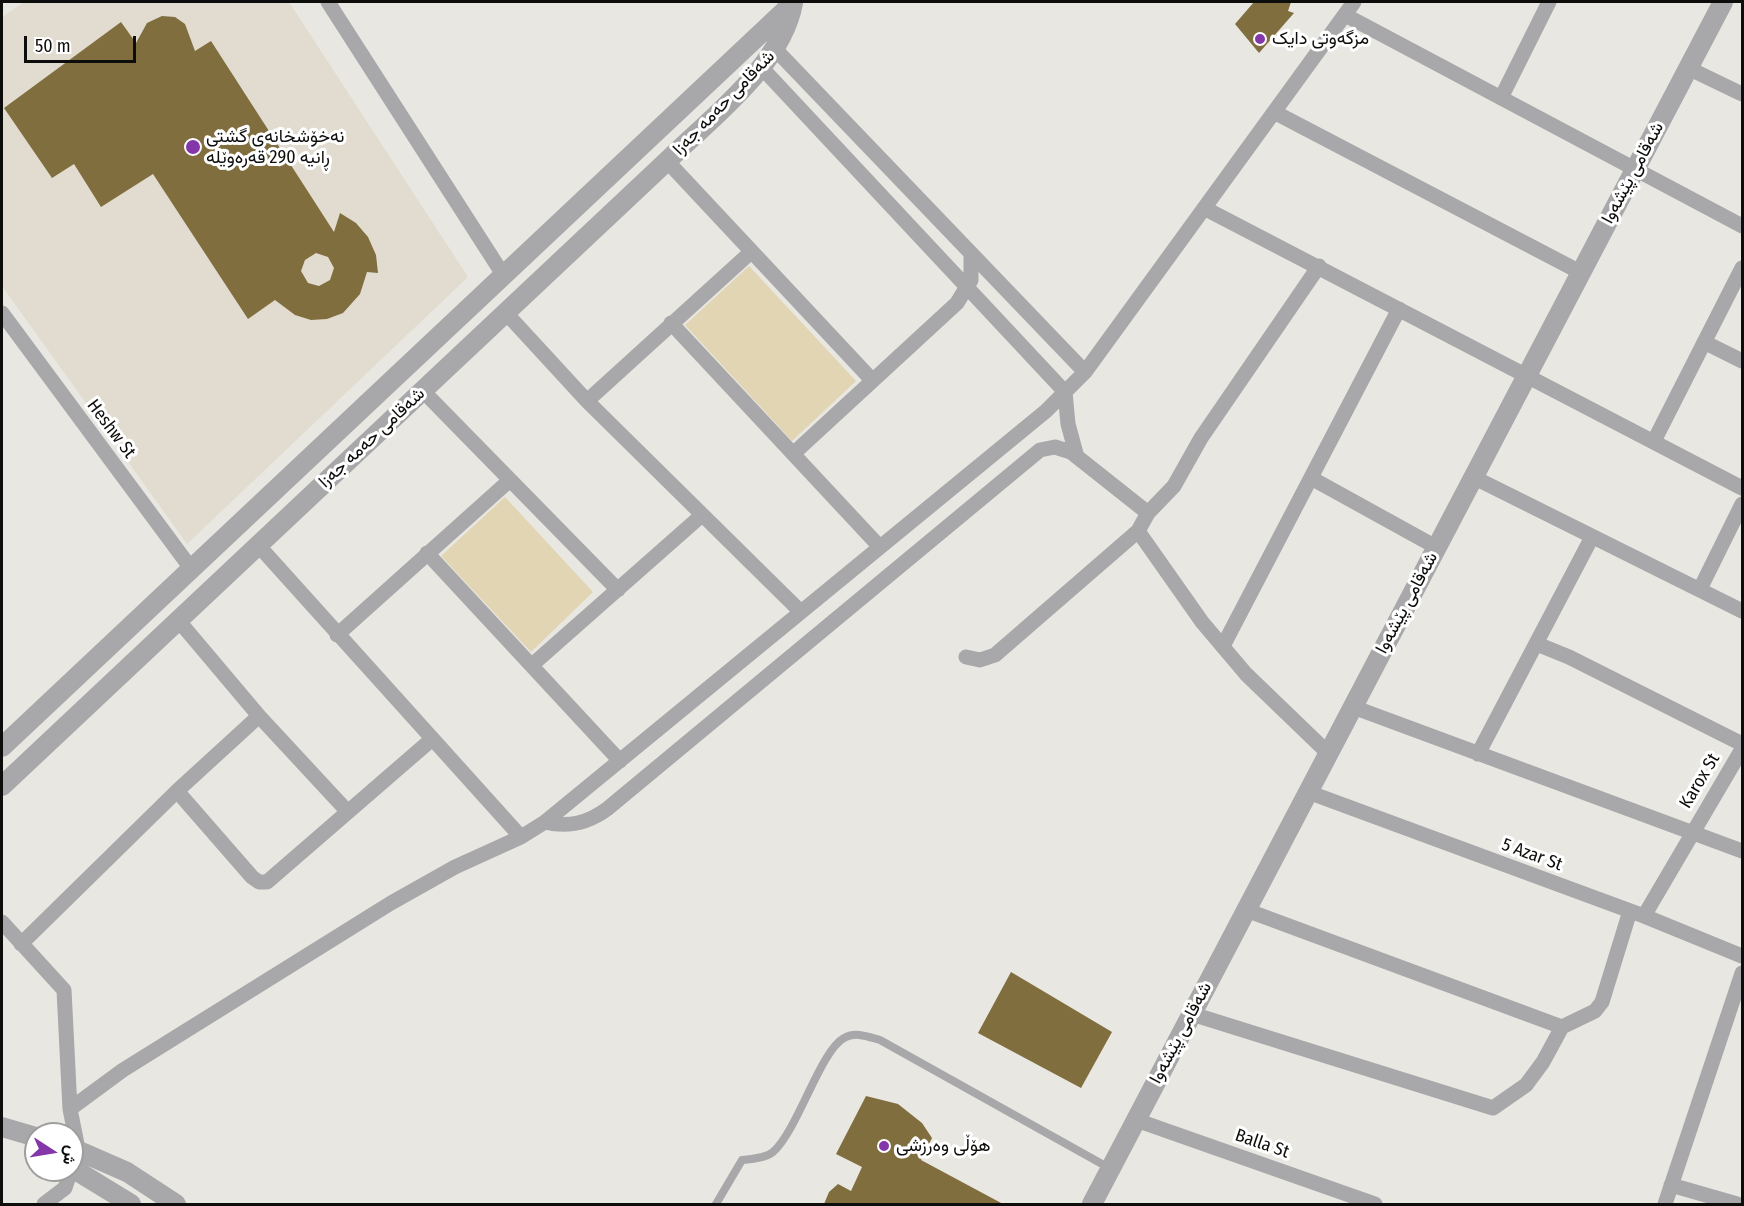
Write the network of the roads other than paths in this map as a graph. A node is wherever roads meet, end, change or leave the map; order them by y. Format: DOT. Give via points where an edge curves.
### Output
graph roads {
  1 [pos="328,2"];
  2 [pos="793,2"];
  3 [pos="1354,2"];
  4 [pos="1549,2"];
  5 [pos="1722,2"];
  6 [pos="1345,15"];
  7 [pos="776,50"];
  8 [pos="762,68"];
  9 [pos="1688,68"];
  10 [pos="1743,94"];
  11 [pos="1501,98"];
  12 [pos="1274,112"];
  13 [pos="667,161"];
  14 [pos="1634,170"];
  15 [pos="1204,208"];
  16 [pos="1743,226"];
  17 [pos="751,252"];
  18 [pos="970,253"];
  19 [pos="1319,266"];
  20 [pos="1743,268"];
  21 [pos="1580,272"];
  22 [pos="504,276"];
  23 [pos="967,289"];
  24 [pos="1400,309"];
  25 [pos="2,313"];
  26 [pos="506,313"];
  27 [pos="671,323"];
  28 [pos="1704,342"];
  29 [pos="1743,360"];
  30 [pos="1085,372"];
  31 [pos="1526,376"];
  32 [pos="872,380"];
  33 [pos="423,391"];
  34 [pos="1065,392"];
  35 [pos="587,401"];
  36 [pos="1654,441"];
  37 [pos="793,454"];
  38 [pos="1077,457"];
  39 [pos="302,463"];
  40 [pos="1473,477"];
  41 [pos="1311,478"];
  42 [pos="510,480"];
  43 [pos="321,486"];
  44 [pos="1743,488"];
  45 [pos="258,504"];
  46 [pos="1742,509"];
  47 [pos="1148,513"];
  48 [pos="702,515"];
  49 [pos="278,527"];
  50 [pos="1138,531"];
  51 [pos="1592,537"];
  52 [pos="258,545"];
  53 [pos="879,546"];
  54 [pos="1436,547"];
  55 [pos="427,553"];
  56 [pos="190,567"];
  57 [pos="618,590"];
  58 [pos="1700,590"];
  59 [pos="1743,611"];
  60 [pos="801,612"];
  61 [pos="178,620"];
  62 [pos="337,634"];
  63 [pos="1537,644"];
  64 [pos="1223,646"];
  65 [pos="966,657"];
  66 [pos="532,665"];
  67 [pos="1353,706"];
  68 [pos="259,716"];
  69 [pos="431,740"];
  70 [pos="1743,744"];
  71 [pos="2,747"];
  72 [pos="1743,749"];
  73 [pos="1328,753"];
  74 [pos="1478,754"];
  75 [pos="620,761"];
  76 [pos="2,786"];
  77 [pos="177,791"];
  78 [pos="1308,792"];
  79 [pos="348,812"];
  80 [pos="545,822"];
  81 [pos="1692,834"];
  82 [pos="521,837"];
  83 [pos="1743,851"];
  84 [pos="1246,910"];
  85 [pos="1637,913"];
  86 [pos="2,922"];
  87 [pos="21,944"];
  88 [pos="1743,956"];
  89 [pos="1743,973"];
  90 [pos="1192,1014"];
  91 [pos="1562,1027"];
  92 [pos="70,1109"];
  93 [pos="1136,1120"];
  94 [pos="71,1122"];
  95 [pos="4,1127"];
  96 [pos="24,1133"];
  97 [pos="24,1139"];
  98 [pos="84,1161"];
  99 [pos="84,1166"];
  100 [pos="1111,1168"];
  101 [pos="67,1182"];
  102 [pos="1671,1185"];
  103 [pos="44,1204"];
  104 [pos="131,1204"];
  105 [pos="176,1204"];
  106 [pos="716,1204"];
  107 [pos="1092,1204"];
  108 [pos="1376,1204"];
  109 [pos="1665,1204"];
  110 [pos="1737,1204"];
  1 -- 22 [label="street"];
  2 -- 7 [label="street, شەقامی حەمە جەزا" via="787,28"];
  2 -- 22 [label="street, شەقامی حەمە جەزا"];
  3 -- 6 [label="street"];
  4 -- 11 [label="street"];
  5 -- 9 [label="street, شەقامی پێشەوا"];
  6 -- 11 [label="street"];
  6 -- 12 [label="street"];
  7 -- 8 [label="street, شەقامی حەمە جەزا"];
  7 -- 18 [label="street"];
  8 -- 13 [label="street, شەقامی حەمە جەزا"];
  8 -- 23 [label="street"];
  9 -- 10 [label="street"];
  9 -- 14 [label="street, شەقامی پێشەوا"];
  11 -- 14 [label="street"];
  12 -- 15 [label="street"];
  12 -- 21 [label="street"];
  13 -- 17 [label="street"];
  13 -- 26 [label="street, شەقامی حەمە جەزا"];
  14 -- 16 [label="street"];
  14 -- 21 [label="street, شەقامی پێشەوا"];
  15 -- 19 [label="street"];
  15 -- 30 [label="street"];
  17 -- 27 [label="street"];
  17 -- 32 [label="street"];
  18 -- 23 [label="street" via="972,271"];
  18 -- 30 [label="street"];
  19 -- 24 [label="street"];
  19 -- 47 [label="street" via="1201,438 1174,486"];
  20 -- 28 [label="street"];
  21 -- 31 [label="street, شەقامی پێشەوا"];
  22 -- 39 [label="street, شەقامی حەمە جەزا"];
  23 -- 32 [label="street" via="957,303"];
  23 -- 34 [label="street"];
  24 -- 31 [label="street"];
  24 -- 41 [label="street"];
  25 -- 56 [label="street, Heshw St"];
  26 -- 33 [label="street, شەقامی حەمە جەزا"];
  26 -- 35 [label="street"];
  27 -- 35 [label="street"];
  27 -- 37 [label="street"];
  28 -- 29 [label="street"];
  28 -- 36 [label="street"];
  30 -- 34 [label="street"];
  31 -- 36 [label="street"];
  31 -- 40 [label="street, شەقامی پێشەوا"];
  32 -- 37 [label="street"];
  33 -- 42 [label="street"];
  33 -- 43 [label="street, شەقامی حەمە جەزا"];
  34 -- 38 [label="street"];
  34 -- 53 [label="street"];
  35 -- 48 [label="street"];
  36 -- 44 [label="street"];
  37 -- 53 [label="street"];
  38 -- 47 [label="street"];
  38 -- 80 [label="street" via="1055,447 1034,453 607,809 580,823"];
  39 -- 43 [label="street"];
  39 -- 45 [label="street, شەقامی حەمە جەزا"];
  40 -- 51 [label="street"];
  40 -- 54 [label="street, شەقامی پێشەوا"];
  41 -- 54 [label="street"];
  41 -- 64 [label="street"];
  42 -- 55 [label="street"];
  42 -- 57 [label="street"];
  43 -- 49 [label="street, شەقامی حەمە جەزا"];
  45 -- 49 [label="street"];
  45 -- 56 [label="street, شەقامی حەمە جەزا"];
  46 -- 58 [label="street"];
  47 -- 50 [label="street"];
  48 -- 57 [label="street"];
  48 -- 60 [label="street"];
  49 -- 52 [label="street, شەقامی حەمە جەزا"];
  50 -- 64 [label="street"];
  50 -- 65 [label="street" via="995,656 980,660"];
  51 -- 58 [label="street"];
  51 -- 63 [label="street"];
  52 -- 61 [label="street, شەقامی حەمە جەزا"];
  52 -- 62 [label="street"];
  53 -- 60 [label="street"];
  54 -- 67 [label="street, شەقامی پێشەوا"];
  55 -- 62 [label="street"];
  55 -- 66 [label="street"];
  56 -- 71 [label="street, شەقامی حەمە جەزا"];
  57 -- 66 [label="street"];
  58 -- 59 [label="street"];
  60 -- 75 [label="street"];
  61 -- 68 [label="street"];
  61 -- 76 [label="street, شەقامی حەمە جەزا"];
  62 -- 69 [label="street"];
  63 -- 70 [label="street"];
  63 -- 74 [label="street"];
  64 -- 73 [label="street" via="1246,674"];
  66 -- 75 [label="street"];
  67 -- 73 [label="street, شەقامی پێشەوا"];
  67 -- 74 [label="street"];
  68 -- 77 [label="street"];
  68 -- 79 [label="street"];
  69 -- 79 [label="street"];
  69 -- 82 [label="street"];
  72 -- 81 [label="street, Karox St"];
  73 -- 78 [label="street, شەقامی پێشەوا"];
  74 -- 81 [label="street"];
  75 -- 80 [label="street"];
  77 -- 79 [label="street" via="259,882 270,879"];
  77 -- 87 [label="street"];
  78 -- 84 [label="street, شەقامی پێشەوا"];
  78 -- 85 [label="street, 5 Azar St"];
  80 -- 82 [label="street"];
  81 -- 83 [label="street"];
  81 -- 85 [label="street, Karox St"];
  82 -- 92 [label="street" via="412,891 123,1070"];
  84 -- 90 [label="street, شەقامی پێشەوا"];
  84 -- 91 [label="street"];
  85 -- 88 [label="street, 5 Azar St"];
  85 -- 91 [label="street, Karox St" via="1602,1002 1595,1011"];
  86 -- 87 [label="street"];
  87 -- 92 [label="street" via="64,990"];
  89 -- 102 [label="street"];
  90 -- 91 [label="street" via="1492,1108 1526,1085"];
  90 -- 93 [label="street, شەقامی پێشەوا"];
  92 -- 94 [label="street"];
  93 -- 100 [label="street, شەقامی پێشەوا"];
  93 -- 108 [label="street, Balla St"];
  95 -- 96 [label="street"];
  95 -- 97 [label="street"];
  98 -- 105 [label="street" via="127,1172"];
  99 -- 104 [label="street"];
  100 -- 106 [label="lane" via="880,1040 862,1035 844,1038 831,1052 785,1136 772,1153 742,1160"];
  100 -- 107 [label="street, شەقامی پێشەوا"];
  101 -- 103 [label="street" via="65,1188"];
  102 -- 109 [label="street"];
  102 -- 110 [label="street"];
}
